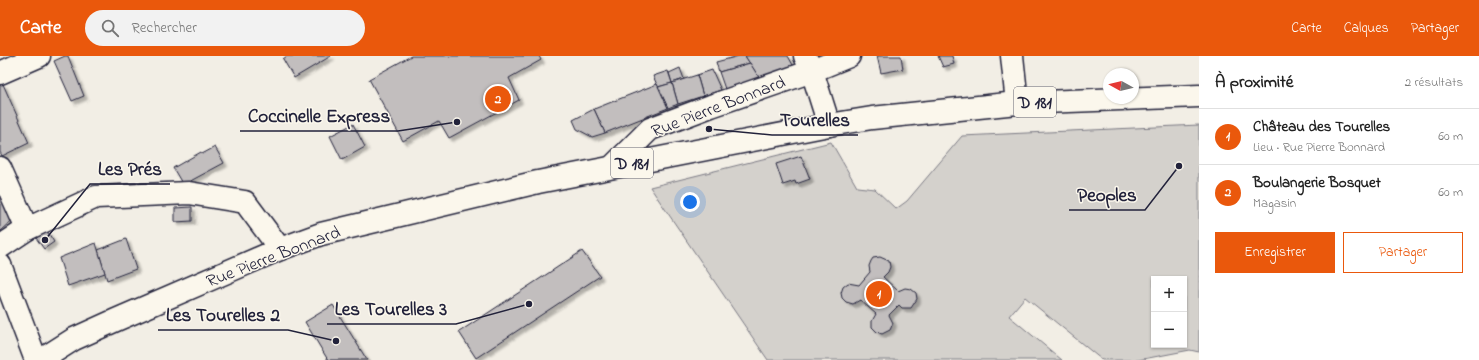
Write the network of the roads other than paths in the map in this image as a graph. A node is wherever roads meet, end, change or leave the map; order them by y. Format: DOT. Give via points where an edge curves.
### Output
graph roads {
  1 [pos="38,56"];
  2 [pos="849,56"];
  3 [pos="1012,56"];
  4 [pos="808,64"];
  5 [pos="0,73"];
  6 [pos="1199,96"];
  7 [pos="1017,103"];
  8 [pos="829,125"];
  9 [pos="612,167"];
  10 [pos="2,174"];
  11 [pos="27,229"];
  12 [pos="0,247"];
  13 [pos="280,249"];
  14 [pos="0,266"];
  15 [pos="36,360"];
  16 [pos="41,360"];
  1 -- 5 [label="main road"];
  2 -- 4 [label="main road, Rue Pierre Bonnard"];
  3 -- 7 [label="main road"];
  4 -- 8 [label="main road"];
  4 -- 9 [label="main road, Rue Pierre Bonnard" via="725,101 650,129"];
  6 -- 7 [label="main road, Rue Pierre Bonnard / D 181"];
  7 -- 8 [label="main road, Rue Pierre Bonnard / D 181"];
  8 -- 9 [label="main road, Rue Pierre Bonnard / D 181"];
  9 -- 13 [label="main road, Rue Pierre Bonnard / D 181" via="321,234"];
  10 -- 11 [label="main road"];
  11 -- 12 [label="main road"];
  11 -- 13 [label="main road" via="96,197 190,193 246,202"];
  13 -- 16 [label="main road, Rue Pierre Bonnard / D 181" via="74,339"];
  14 -- 15 [label="main road"];
}
